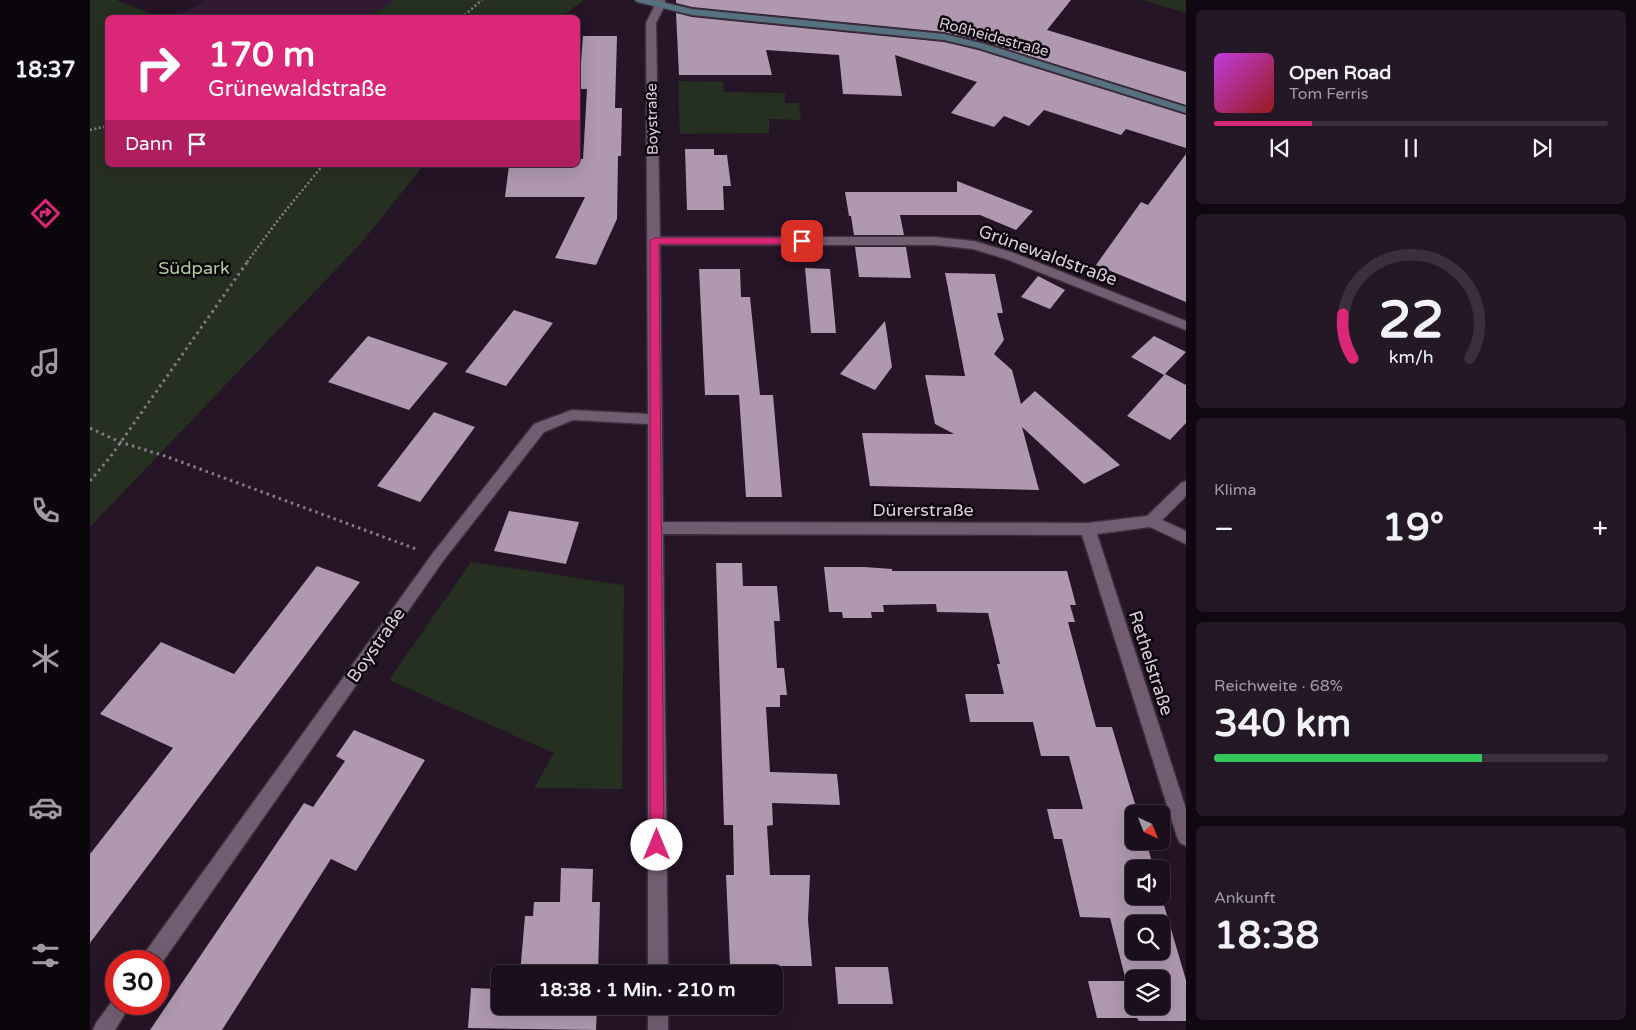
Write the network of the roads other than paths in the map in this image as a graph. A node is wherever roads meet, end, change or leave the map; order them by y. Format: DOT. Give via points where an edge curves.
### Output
graph roads {
  1 [pos="640,0"];
  2 [pos="660,3"];
  3 [pos="1186,110"];
  4 [pos="654,241"];
  5 [pos="1186,326"];
  6 [pos="654,419"];
  7 [pos="1186,487"];
  8 [pos="1150,521"];
  9 [pos="656,528"];
  10 [pos="1088,529"];
  11 [pos="1186,538"];
  12 [pos="1186,837"];
  13 [pos="159,950"];
  14 [pos="658,965"];
  15 [pos="113,1015"];
  16 [pos="658,1015"];
  17 [pos="103,1030"];
  18 [pos="658,1030"];
  1 -- 2 [label="street, Roßheidestraße"];
  2 -- 3 [label="street, Roßheidestraße" via="692,12 944,37"];
  2 -- 4 [label="street, Boystraße" via="651,23"];
  4 -- 5 [label="street, Grünewaldstraße" via="935,241 974,245 1010,256"];
  4 -- 6 [label="street, Boystraße"];
  6 -- 9 [label="street, Boystraße"];
  6 -- 13 [label="street, Boystraße" via="572,415 539,428 438,557"];
  7 -- 8 [label="street"];
  8 -- 10 [label="street, Dürerstraße"];
  8 -- 11 [label="street"];
  9 -- 10 [label="street, Dürerstraße"];
  9 -- 14 [label="street, Boystraße"];
  10 -- 12 [label="street, Rethelstraße"];
  15 -- 17 [label="street"];
  16 -- 18 [label="street"];
}
